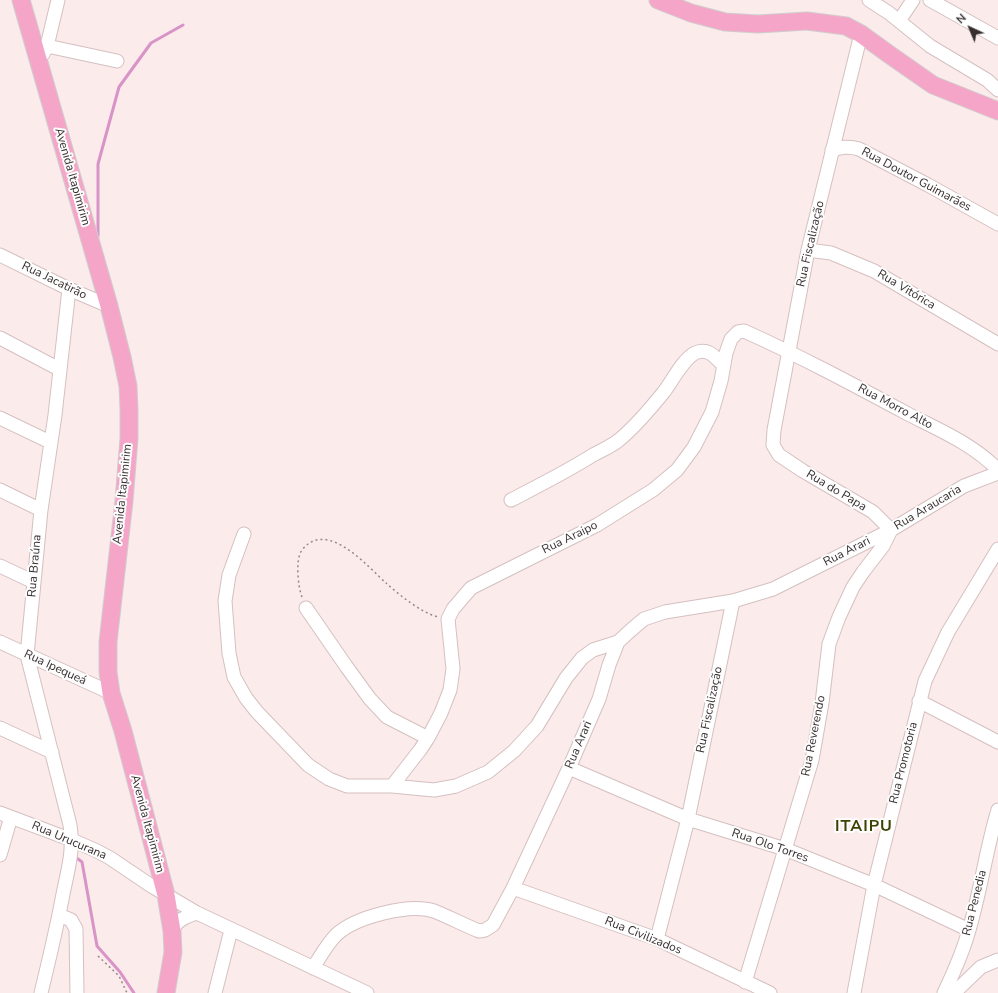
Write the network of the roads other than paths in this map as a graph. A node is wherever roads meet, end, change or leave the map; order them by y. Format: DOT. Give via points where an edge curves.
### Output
graph roads {
  1 [pos="21,0"];
  2 [pos="58,0"];
  3 [pos="658,0"];
  4 [pos="868,0"];
  5 [pos="913,0"];
  6 [pos="930,0"];
  7 [pos="899,21"];
  8 [pos="861,34"];
  9 [pos="998,38"];
  10 [pos="43,53"];
  11 [pos="117,61"];
  12 [pos="998,90"];
  13 [pos="998,111"];
  14 [pos="832,150"];
  15 [pos="998,224"];
  16 [pos="808,250"];
  17 [pos="0,255"];
  18 [pos="69,289"];
  19 [pos="109,306"];
  20 [pos="0,338"];
  21 [pos="998,344"];
  22 [pos="788,351"];
  23 [pos="723,365"];
  24 [pos="59,369"];
  25 [pos="0,418"];
  26 [pos="50,442"];
  27 [pos="779,455"];
  28 [pos="998,470"];
  29 [pos="998,473"];
  30 [pos="0,490"];
  31 [pos="510,500"];
  32 [pos="41,510"];
  33 [pos="891,530"];
  34 [pos="244,534"];
  35 [pos="998,549"];
  36 [pos="0,566"];
  37 [pos="34,582"];
  38 [pos="733,601"];
  39 [pos="306,608"];
  40 [pos="0,642"];
  41 [pos="618,642"];
  42 [pos="829,644"];
  43 [pos="27,655"];
  44 [pos="111,694"];
  45 [pos="919,701"];
  46 [pos="0,728"];
  47 [pos="428,738"];
  48 [pos="998,742"];
  49 [pos="52,752"];
  50 [pos="569,768"];
  51 [pos="392,786"];
  52 [pos="998,810"];
  53 [pos="3,814"];
  54 [pos="688,819"];
  55 [pos="72,840"];
  56 [pos="785,849"];
  57 [pos="0,855"];
  58 [pos="874,885"];
  59 [pos="513,888"];
  60 [pos="166,895"];
  61 [pos="197,913"];
  62 [pos="59,915"];
  63 [pos="231,930"];
  64 [pos="969,930"];
  65 [pos="172,931"];
  66 [pos="657,939"];
  67 [pos="998,960"];
  68 [pos="313,968"];
  69 [pos="745,982"];
  70 [pos="41,993"];
  71 [pos="77,993"];
  72 [pos="166,993"];
  73 [pos="215,993"];
  74 [pos="367,993"];
  75 [pos="770,993"];
  76 [pos="854,993"];
  77 [pos="944,993"];
  78 [pos="954,993"];
  1 -- 10 [label="main road, Avenida Itapimirim"];
  2 -- 10 [label="street"];
  3 -- 8 [label="main road" via="691,13 725,22 758,24 807,21 846,26"];
  4 -- 7 [label="street"];
  5 -- 7 [label="street"];
  6 -- 9 [label="street"];
  7 -- 12 [label="street" via="930,46 987,80"];
  8 -- 13 [label="main road" via="933,85"];
  8 -- 14 [label="street, Rua Fiscalização"];
  10 -- 11 [label="street"];
  10 -- 19 [label="main road, Avenida Itapimirim"];
  14 -- 15 [label="street, Rua Doutor Guimarães" via="846,147 859,149"];
  14 -- 16 [label="street, Rua Fiscalização"];
  16 -- 21 [label="street, Rua Vitórica" via="831,253 874,271"];
  16 -- 22 [label="street, Rua Fiscalização"];
  17 -- 18 [label="street, Rua Jacatirão"];
  18 -- 19 [label="street, Rua Jacatirão"];
  18 -- 24 [label="street, Rua Braúna"];
  19 -- 44 [label="main road, Avenida Itapimirim" via="128,386 130,410 124,501 108,642"];
  20 -- 24 [label="street"];
  22 -- 23 [label="street, Rua Araipo" via="744,331 738,332 731,339"];
  22 -- 27 [label="street, Rua Fiscalização" via="774,430 773,444"];
  22 -- 28 [label="street, Rua Morro Alto" via="971,448"];
  23 -- 31 [label="street" via="711,353 694,354 663,393 619,440"];
  23 -- 47 [label="street, Rua Araipo" via="712,412 694,447 677,470 653,490 597,525 471,588 453,609 448,619 454,669 450,690"];
  24 -- 26 [label="street, Rua Braúna"];
  25 -- 26 [label="street"];
  26 -- 32 [label="street, Rua Braúna"];
  27 -- 33 [label="street, Rua do Papa" via="872,512"];
  29 -- 33 [label="street, Rua Araucaria" via="964,486"];
  30 -- 32 [label="street"];
  32 -- 37 [label="street, Rua Braúna"];
  33 -- 38 [label="street, Rua Arari" via="773,589"];
  33 -- 42 [label="street, Rua Araucaria" via="883,546 853,587"];
  34 -- 51 [label="street" via="229,575 225,600 229,653 234,676 240,687 257,712 308,765 329,779 347,786"];
  35 -- 45 [label="street, Rua Promotoria" via="948,632 925,681"];
  36 -- 37 [label="street"];
  37 -- 43 [label="street, Rua Braúna"];
  38 -- 41 [label="street, Rua Arari" via="665,612 644,619"];
  38 -- 54 [label="street, Rua Fiscalização"];
  39 -- 47 [label="street" via="370,699 387,717"];
  40 -- 43 [label="street, Rua Ipequeá"];
  41 -- 50 [label="street, Rua Arari" via="599,699"];
  41 -- 51 [label="street" via="593,650 582,658 566,678 537,726 514,751 488,772 456,786 434,790"];
  42 -- 56 [label="street, Rua Reverendo" via="812,760"];
  43 -- 44 [label="street, Rua Ipequeá"];
  43 -- 49 [label="street, Rua Braúna"];
  44 -- 60 [label="main road, Avenida Itapimirim"];
  45 -- 48 [label="street"];
  45 -- 58 [label="street, Rua Promotoria"];
  46 -- 49 [label="street"];
  47 -- 51 [label="street"];
  49 -- 55 [label="street, Rua Braúna"];
  50 -- 54 [label="street, Rua Olo Torres"];
  50 -- 59 [label="street, Rua Arari"];
  52 -- 64 [label="street, Rua Penedia"];
  53 -- 55 [label="street, Rua Urucurana"];
  53 -- 57 [label="street"];
  54 -- 56 [label="street, Rua Olo Torres"];
  54 -- 66 [label="street"];
  55 -- 60 [label="street, Rua Urucurana" via="110,858"];
  55 -- 62 [label="street, Rua Braúna"];
  56 -- 58 [label="street, Rua Olo Torres"];
  56 -- 69 [label="street"];
  58 -- 64 [label="street, Rua Olo Torres"];
  58 -- 76 [label="street, Rua Promotoria"];
  59 -- 66 [label="street, Rua Civilizados"];
  59 -- 68 [label="street, Rua Arari" via="490,929 479,931 434,911 416,908 380,914 348,926 335,936"];
  60 -- 61 [label="street, Rua Urucurana"];
  60 -- 65 [label="main road, Avenida Itapimirim"];
  61 -- 63 [label="street, Rua Urucurana"];
  61 -- 65 [label="street" via="184,918"];
  62 -- 70 [label="street, Rua Braúna"];
  62 -- 71 [label="street" via="71,920 76,929"];
  63 -- 68 [label="street, Rua Urucurana"];
  63 -- 73 [label="street"];
  64 -- 77 [label="street, Rua Penedia"];
  65 -- 72 [label="main road, Avenida Itapimirim" via="173,952"];
  66 -- 69 [label="street, Rua Civilizados"];
  67 -- 78 [label="street" via="981,967"];
  68 -- 74 [label="street, Rua Urucurana"];
  69 -- 75 [label="street, Rua Civilizados"];
}
